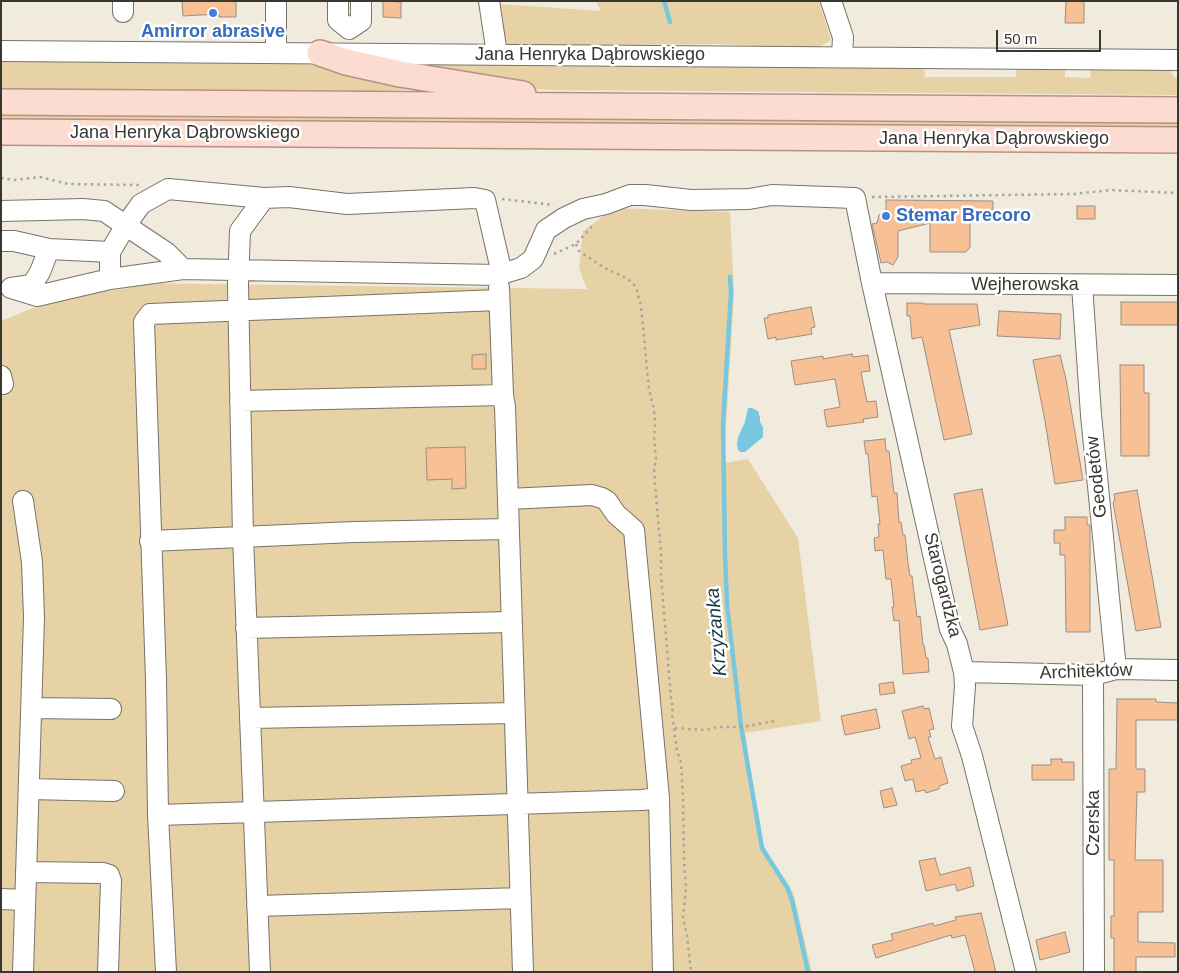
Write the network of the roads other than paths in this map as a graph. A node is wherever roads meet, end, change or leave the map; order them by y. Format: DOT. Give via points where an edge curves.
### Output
graph roads {
  1 [pos="276,1"];
  2 [pos="338,1"];
  3 [pos="361,1"];
  4 [pos="489,1"];
  5 [pos="831,1"];
  6 [pos="349,29"];
  7 [pos="1,51"];
  8 [pos="276,53"];
  9 [pos="320,54"];
  10 [pos="349,54"];
  11 [pos="497,54"];
  12 [pos="842,57"];
  13 [pos="1178,60"];
  14 [pos="1,102"];
  15 [pos="617,107"];
  16 [pos="1178,110"];
  17 [pos="1,132"];
  18 [pos="72,132"];
  19 [pos="1178,140"];
  20 [pos="1,143"];
  21 [pos="264,198"];
  22 [pos="1,211"];
  23 [pos="126,225"];
  24 [pos="1,241"];
  25 [pos="48,249"];
  26 [pos="110,252"];
  27 [pos="183,269"];
  28 [pos="238,270"];
  29 [pos="500,274"];
  30 [pos="110,280"];
  31 [pos="872,283"];
  32 [pos="1082,285"];
  33 [pos="1178,285"];
  34 [pos="6,287"];
  35 [pos="500,300"];
  36 [pos="238,312"];
  37 [pos="503,395"];
  38 [pos="240,401"];
  39 [pos="508,499"];
  40 [pos="23,501"];
  41 [pos="508,530"];
  42 [pos="243,536"];
  43 [pos="150,541"];
  44 [pos="512,622"];
  45 [pos="246,628"];
  46 [pos="1116,669"];
  47 [pos="1178,670"];
  48 [pos="964,672"];
  49 [pos="1093,675"];
  50 [pos="32,708"];
  51 [pos="111,709"];
  52 [pos="514,713"];
  53 [pos="250,718"];
  54 [pos="29,789"];
  55 [pos="114,791"];
  56 [pos="659,798"];
  57 [pos="518,804"];
  58 [pos="254,812"];
  59 [pos="158,815"];
  60 [pos="26,872"];
  61 [pos="521,898"];
  62 [pos="1,899"];
  63 [pos="25,900"];
  64 [pos="257,906"];
  65 [pos="23,972"];
  66 [pos="108,972"];
  67 [pos="166,972"];
  68 [pos="260,972"];
  69 [pos="523,972"];
  70 [pos="662,972"];
  71 [pos="1026,972"];
  72 [pos="1094,972"];
  1 -- 8 [label="street"];
  2 -- 6 [label="street" via="338,20"];
  3 -- 6 [label="street" via="361,21"];
  4 -- 11 [label="street"];
  5 -- 12 [label="street" via="842,37"];
  6 -- 10 [label="street"];
  7 -- 8 [label="street, Jana Henryka Dąbrowskiego"];
  8 -- 9 [label="street, Jana Henryka Dąbrowskiego"];
  9 -- 10 [label="street, Jana Henryka Dąbrowskiego"];
  9 -- 15 [label="main road" via="400,74"];
  10 -- 11 [label="street, Jana Henryka Dąbrowskiego"];
  11 -- 12 [label="street, Jana Henryka Dąbrowskiego"];
  12 -- 13 [label="street, Jana Henryka Dąbrowskiego"];
  14 -- 15 [label="main road, Jana Henryka Dąbrowskiego"];
  15 -- 16 [label="main road, Jana Henryka Dąbrowskiego"];
  17 -- 18 [label="main road, Jana Henryka Dąbrowskiego"];
  18 -- 19 [label="main road, Jana Henryka Dąbrowskiego"];
  18 -- 20 [label="main road"];
  21 -- 23 [label="street" via="168,189 141,204"];
  21 -- 28 [label="street" via="240,231"];
  21 -- 29 [label="street" via="289,197 347,204 486,200"];
  22 -- 23 [label="street" via="104,211"];
  23 -- 26 [label="street"];
  23 -- 27 [label="street" via="167,253"];
  24 -- 25 [label="street"];
  25 -- 26 [label="street"];
  25 -- 34 [label="street" via="32,285"];
  26 -- 30 [label="street"];
  27 -- 28 [label="street"];
  27 -- 30 [label="street"];
  28 -- 29 [label="street"];
  28 -- 36 [label="street"];
  29 -- 31 [label="street, Starogardzka" via="521,268 533,259 546,230 583,208 630,195 690,200 749,199 772,195 855,198"];
  29 -- 35 [label="street"];
  30 -- 34 [label="street" via="37,296"];
  31 -- 32 [label="street, Wejherowska"];
  31 -- 48 [label="street, Starogardzka" via="950,629"];
  32 -- 33 [label="street, Wejherowska"];
  32 -- 46 [label="street, Geodetów" via="1091,415"];
  35 -- 36 [label="street"];
  35 -- 37 [label="street"];
  36 -- 38 [label="street"];
  36 -- 43 [label="street" via="150,314 144,322"];
  37 -- 38 [label="street"];
  37 -- 39 [label="street"];
  38 -- 42 [label="street"];
  39 -- 41 [label="street"];
  39 -- 56 [label="street" via="592,495 607,501 634,530"];
  40 -- 50 [label="street" via="32,562"];
  41 -- 42 [label="street"];
  41 -- 44 [label="street"];
  42 -- 43 [label="street" via="235,539"];
  42 -- 45 [label="street"];
  43 -- 59 [label="street"];
  44 -- 45 [label="street"];
  44 -- 52 [label="street"];
  45 -- 53 [label="street"];
  46 -- 47 [label="street, Architektów"];
  46 -- 49 [label="street, Architektów"];
  48 -- 49 [label="street, Architektów"];
  48 -- 71 [label="street, Starogardzka" via="962,726"];
  49 -- 72 [label="street, Czerska"];
  50 -- 51 [label="street"];
  50 -- 54 [label="street"];
  52 -- 53 [label="street"];
  52 -- 57 [label="street"];
  53 -- 58 [label="street"];
  54 -- 55 [label="street"];
  54 -- 60 [label="street"];
  56 -- 57 [label="street"];
  56 -- 70 [label="street"];
  57 -- 58 [label="street"];
  57 -- 61 [label="street"];
  58 -- 59 [label="street"];
  58 -- 64 [label="street"];
  59 -- 67 [label="street"];
  60 -- 63 [label="street"];
  60 -- 66 [label="street" via="103,873 109,876"];
  61 -- 64 [label="street"];
  61 -- 69 [label="street"];
  62 -- 63 [label="street"];
  63 -- 65 [label="street"];
  64 -- 68 [label="street"];
}
